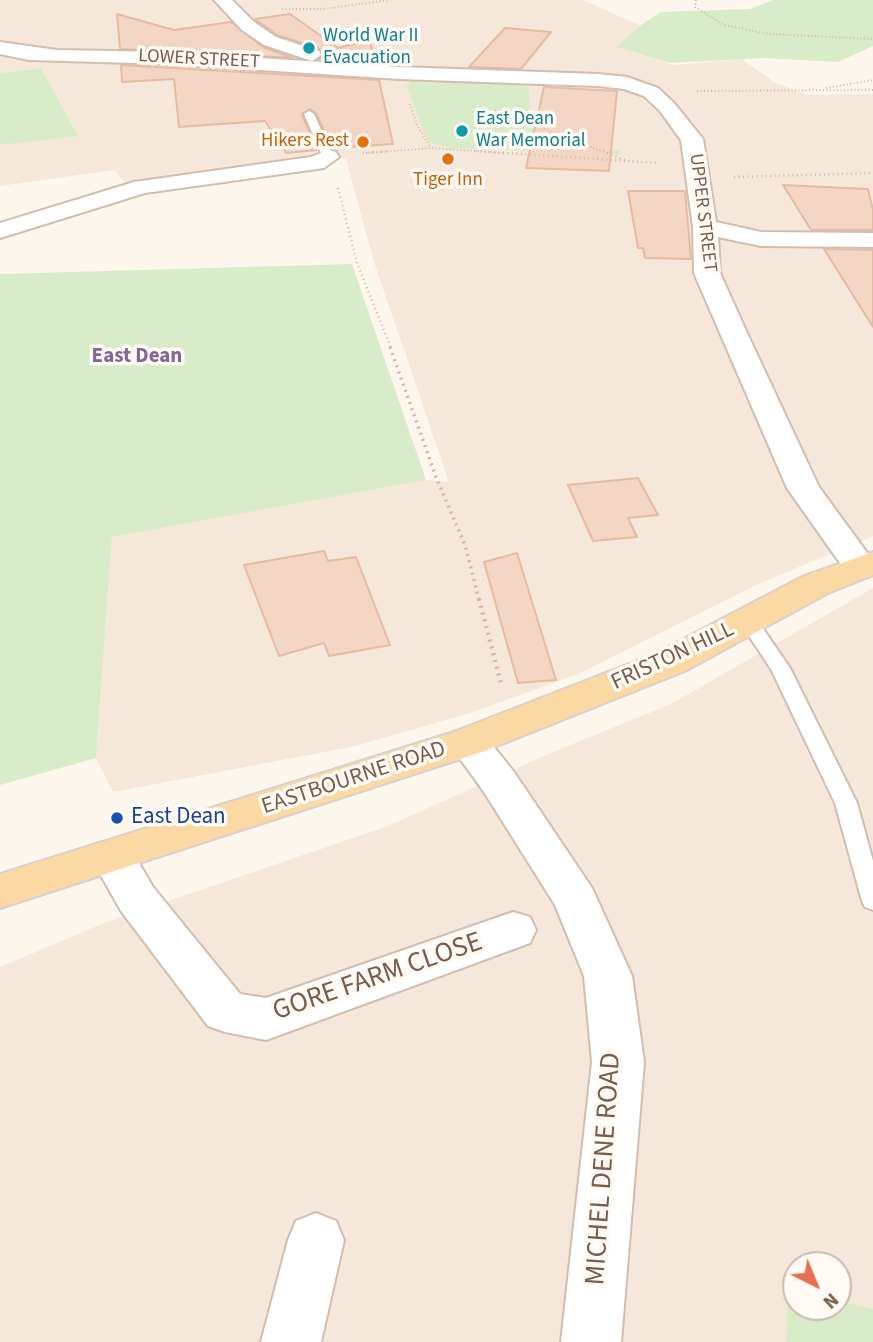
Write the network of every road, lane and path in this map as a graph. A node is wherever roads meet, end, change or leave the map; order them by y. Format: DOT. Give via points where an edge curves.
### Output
graph roads {
  1 [pos="388,0"];
  2 [pos="696,0"];
  3 [pos="227,5"];
  4 [pos="873,39"];
  5 [pos="0,48"];
  6 [pos="399,74"];
  7 [pos="873,80"];
  8 [pos="812,90"];
  9 [pos="873,90"];
  10 [pos="742,91"];
  11 [pos="484,107"];
  12 [pos="309,114"];
  13 [pos="431,148"];
  14 [pos="328,157"];
  15 [pos="627,162"];
  16 [pos="698,170"];
  17 [pos="873,173"];
  18 [pos="705,227"];
  19 [pos="0,231"];
  20 [pos="873,240"];
  21 [pos="866,565"];
  22 [pos="748,621"];
  23 [pos="520,722"];
  24 [pos="468,742"];
  25 [pos="112,856"];
  26 [pos="0,891"];
  27 [pos="873,901"];
  28 [pos="513,930"];
  29 [pos="316,1240"];
  30 [pos="291,1342"];
  31 [pos="591,1342"];
  1 -- 3 [label="path" via="323,9"];
  2 -- 4 [label="path" via="695,7 724,24 769,34"];
  3 -- 6 [label="street" via="248,26 286,48 389,68"];
  5 -- 6 [label="street, LOWER STREET" via="29,54"];
  6 -- 13 [label="path" via="417,125"];
  6 -- 16 [label="street, UPPER STREET" via="598,80 642,87 667,107 692,139"];
  7 -- 8 [label="path"];
  8 -- 9 [label="path"];
  8 -- 10 [label="path"];
  11 -- 15 [label="path"];
  12 -- 14 [label="lane"];
  13 -- 14 [label="path"];
  13 -- 15 [label="path"];
  14 -- 19 [label="street" via="316,163 142,187"];
  14 -- 23 [label="path" via="357,263 465,545 504,694"];
  15 -- 16 [label="path"];
  16 -- 17 [label="path" via="825,177"];
  16 -- 18 [label="street, UPPER STREET"];
  18 -- 20 [label="street" via="761,239"];
  18 -- 21 [label="street, UPPER STREET" via="707,273 803,488"];
  21 -- 22 [label="main road, FRISTON HILL" via="815,585"];
  22 -- 23 [label="main road, FRISTON HILL" via="671,662"];
  22 -- 27 [label="lane" via="780,668 846,803"];
  23 -- 24 [label="main road, FRISTON HILL"];
  24 -- 25 [label="main road, EASTBOURNE ROAD"];
  24 -- 31 [label="street, MICHEL DENE ROAD" via="576,900 608,976 618,1062"];
  25 -- 26 [label="main road, EASTBOURNE ROAD"];
  25 -- 28 [label="street, GORE FARM CLOSE" via="137,899 225,1012 266,1019"];
  29 -- 30 [label="street"];
}
